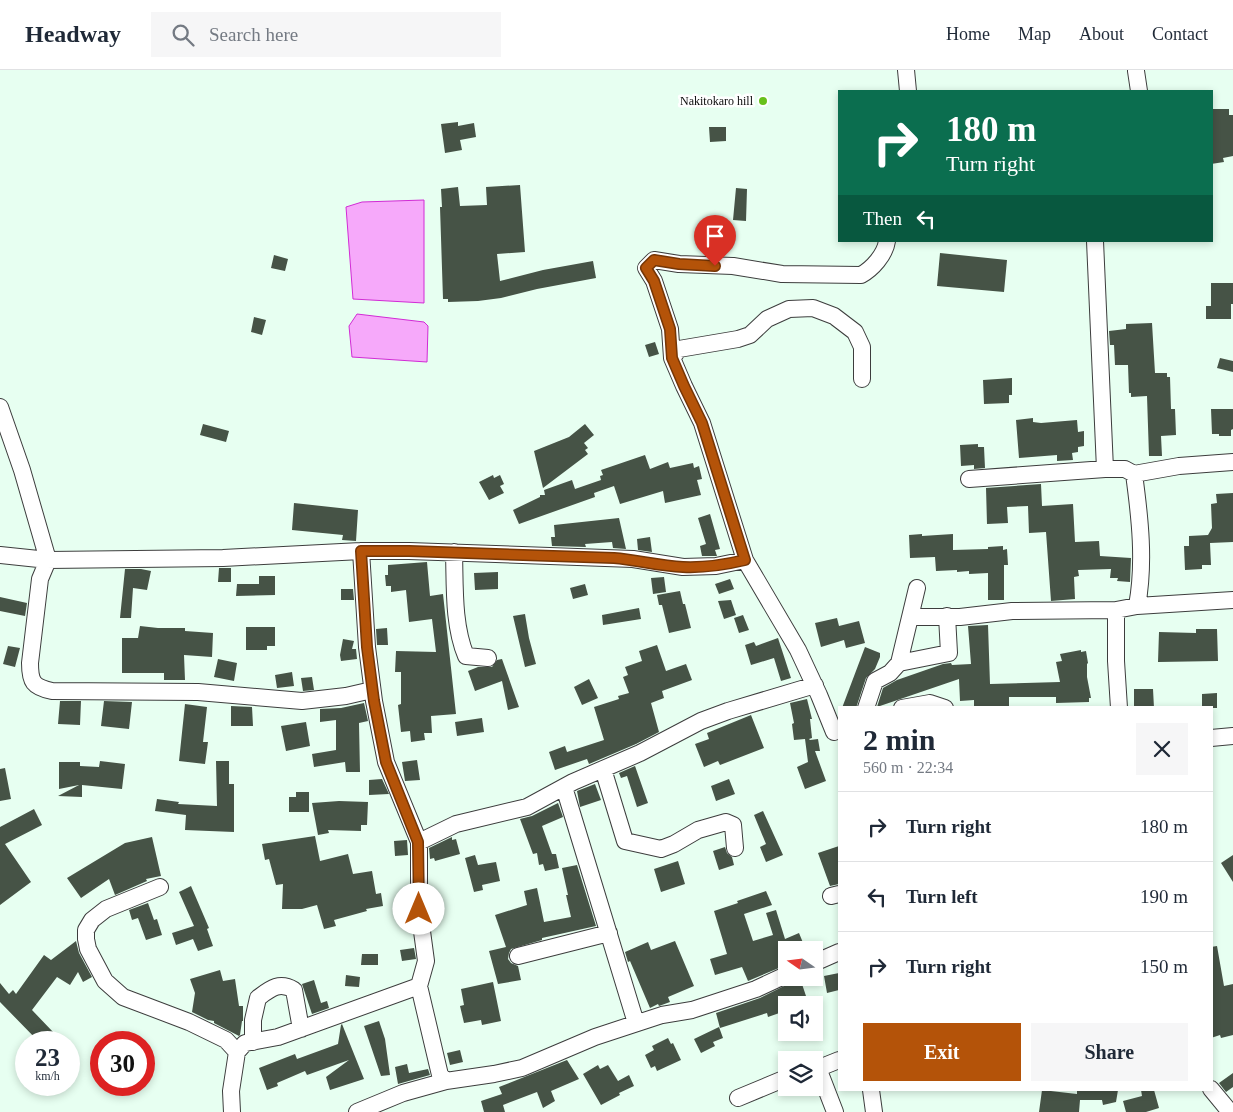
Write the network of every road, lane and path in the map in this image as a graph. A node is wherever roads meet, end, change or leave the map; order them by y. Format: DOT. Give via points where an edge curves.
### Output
graph roads {
  1 [pos="906,70"];
  2 [pos="1136,71"];
  3 [pos="908,90"];
  4 [pos="1139,90"];
  5 [pos="887,242"];
  6 [pos="1095,242"];
  7 [pos="672,358"];
  8 [pos="862,379"];
  9 [pos="0,407"];
  10 [pos="1233,462"];
  11 [pos="1105,468"];
  12 [pos="1134,474"];
  13 [pos="969,479"];
  14 [pos="361,551"];
  15 [pos="454,552"];
  16 [pos="0,555"];
  17 [pos="48,560"];
  18 [pos="745,560"];
  19 [pos="917,588"];
  20 [pos="1233,600"];
  21 [pos="1138,606"];
  22 [pos="1116,610"];
  23 [pos="947,616"];
  24 [pos="910,618"];
  25 [pos="488,658"];
  26 [pos="899,663"];
  27 [pos="814,685"];
  28 [pos="372,690"];
  29 [pos="866,706"];
  30 [pos="913,706"];
  31 [pos="939,706"];
  32 [pos="1119,706"];
  33 [pos="837,735"];
  34 [pos="1233,736"];
  35 [pos="1213,738"];
  36 [pos="603,769"];
  37 [pos="564,787"];
  38 [pos="418,842"];
  39 [pos="735,848"];
  40 [pos="160,887"];
  41 [pos="609,933"];
  42 [pos="838,952"];
  43 [pos="518,956"];
  44 [pos="823,959"];
  45 [pos="778,979"];
  46 [pos="419,986"];
  47 [pos="636,1023"];
  48 [pos="301,1029"];
  49 [pos="253,1042"];
  50 [pos="237,1052"];
  51 [pos="838,1060"];
  52 [pos="823,1066"];
  53 [pos="446,1081"];
  54 [pos="778,1081"];
  55 [pos="823,1085"];
  56 [pos="871,1091"];
  57 [pos="1213,1091"];
  58 [pos="738,1098"];
  59 [pos="232,1112"];
  60 [pos="357,1112"];
  61 [pos="835,1112"];
  62 [pos="874,1112"];
  63 [pos="1230,1112"];
  1 -- 3 [label="street"];
  2 -- 4 [label="street"];
  5 -- 7 [label="street" via="871,270 861,275 782,274 732,266 654,260 646,268 654,281 670,329"];
  6 -- 11 [label="street"];
  7 -- 8 [label="street" via="679,349 750,335 767,319 789,309 813,308 834,316 855,332 862,347"];
  7 -- 18 [label="street" via="702,423"];
  9 -- 17 [label="street"];
  10 -- 12 [label="street" via="1179,466"];
  11 -- 12 [label="street" via="1124,469"];
  11 -- 13 [label="street"];
  12 -- 21 [label="street" via="1142,561"];
  14 -- 15 [label="street"];
  14 -- 17 [label="street" via="223,558"];
  14 -- 28 [label="street"];
  15 -- 18 [label="street" via="634,560 683,567 716,566"];
  15 -- 25 [label="street" via="460,643 466,656"];
  16 -- 17 [label="street"];
  17 -- 28 [label="street" via="40,579 30,663 30,676 41,689 198,692 302,701"];
  18 -- 27 [label="street" via="790,636"];
  19 -- 24 [label="street"];
  20 -- 21 [label="street"];
  21 -- 22 [label="street"];
  22 -- 23 [label="street" via="1012,611"];
  22 -- 32 [label="street"];
  23 -- 24 [label="street"];
  23 -- 26 [label="street" via="949,653"];
  24 -- 26 [label="street"];
  26 -- 29 [label="street" via="890,673 875,681"];
  27 -- 33 [label="street"];
  27 -- 36 [label="street" via="701,721"];
  28 -- 38 [label="street" via="386,762"];
  30 -- 31 [label="street" via="930,703"];
  34 -- 35 [label="street"];
  36 -- 37 [label="street"];
  36 -- 39 [label="street" via="625,841 661,849 698,830 726,822 733,825"];
  37 -- 38 [label="street" via="527,807 456,824"];
  37 -- 41 [label="street"];
  38 -- 46 [label="street" via="419,909 426,961"];
  40 -- 50 [label="street" via="106,909 92,920 86,930 88,949 105,981 123,997 189,1022 226,1040"];
  41 -- 43 [label="street"];
  41 -- 47 [label="street"];
  42 -- 44 [label="street"];
  45 -- 47 [label="street" via="692,1010"];
  46 -- 48 [label="street"];
  46 -- 53 [label="street" via="440,1075"];
  47 -- 53 [label="street" via="522,1068"];
  48 -- 49 [label="street"];
  48 -- 49 [label="street" via="294,990 287,986 272,988 258,998 252,1020"];
  49 -- 50 [label="street" via="245,1043"];
  50 -- 59 [label="street" via="231,1091"];
  51 -- 52 [label="street"];
  53 -- 60 [label="street" via="403,1093"];
  54 -- 58 [label="street"];
  55 -- 61 [label="street"];
  56 -- 62 [label="street"];
  57 -- 63 [label="street"];
}
